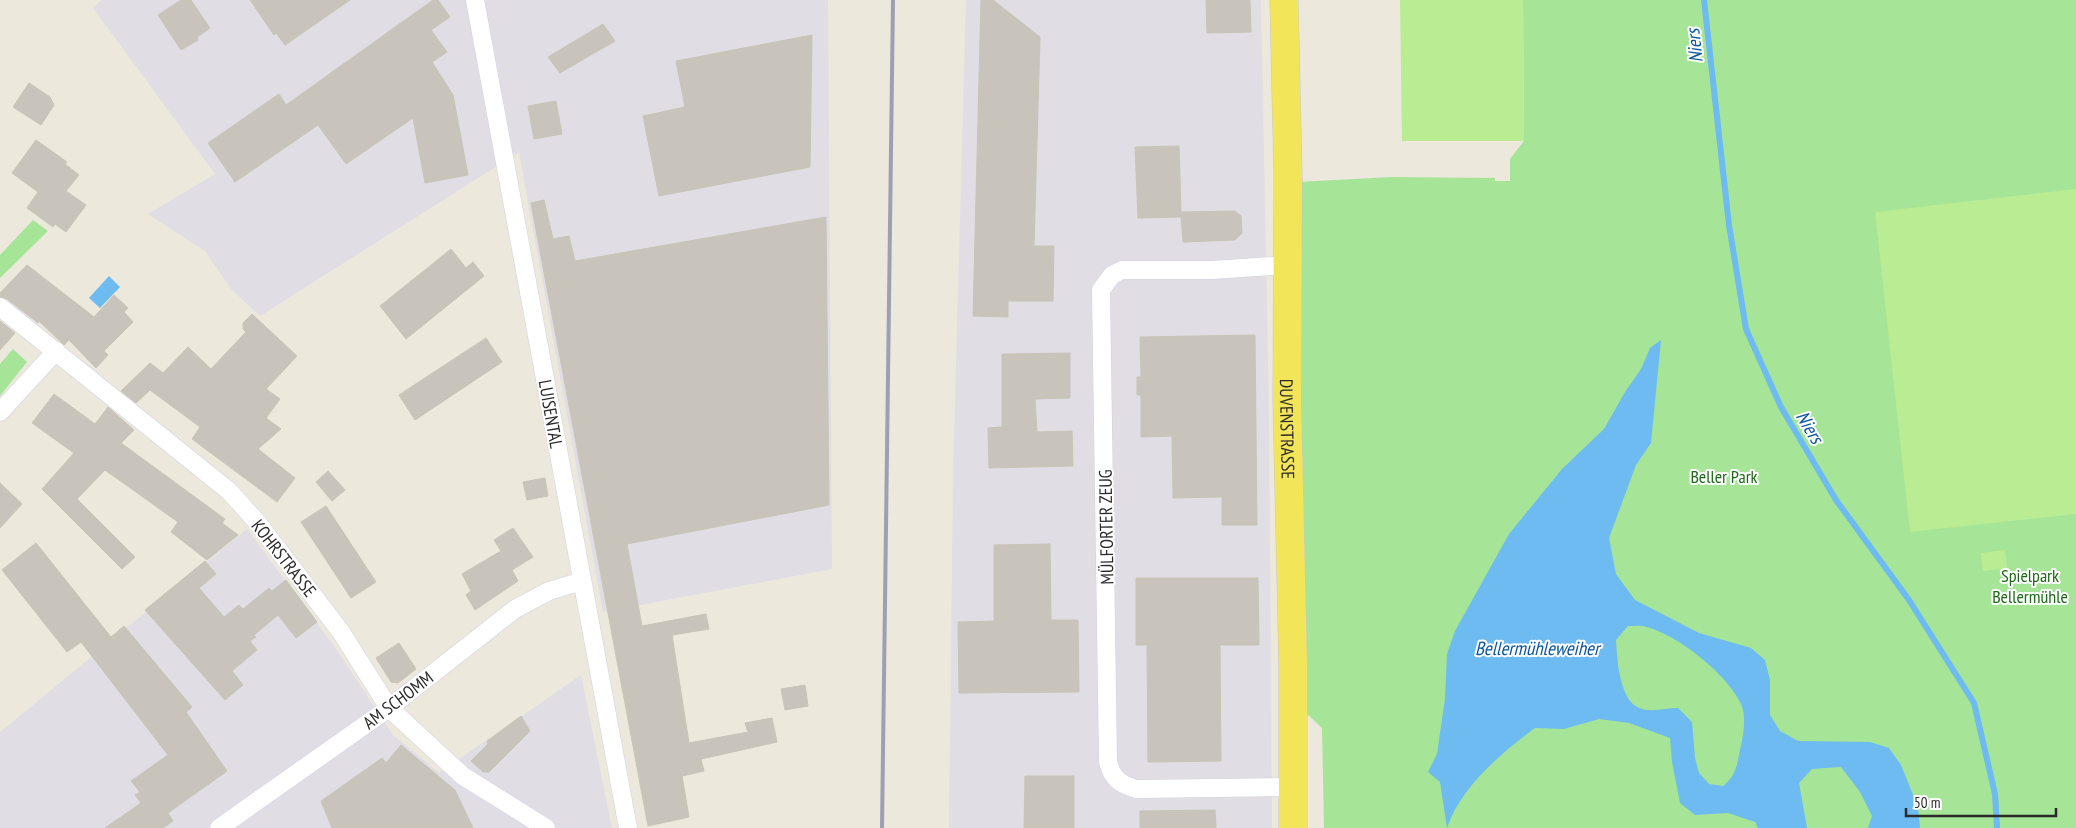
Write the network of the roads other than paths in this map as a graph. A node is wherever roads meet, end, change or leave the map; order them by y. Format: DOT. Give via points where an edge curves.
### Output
graph roads {
  1 [pos="475,0"];
  2 [pos="1284,0"];
  3 [pos="1288,265"];
  4 [pos="0,307"];
  5 [pos="56,351"];
  6 [pos="0,412"];
  7 [pos="582,581"];
  8 [pos="389,708"];
  9 [pos="1292,787"];
  10 [pos="219,828"];
  11 [pos="546,828"];
  12 [pos="628,828"];
  13 [pos="1293,828"];
  1 -- 7 [label="street, LUISENTAL"];
  2 -- 3 [label="main road, DUVENSTRASSE"];
  3 -- 9 [label="main road, DUVENSTRASSE"];
  3 -- 9 [label="street, MÜLFORTER ZEUG" via="1212,270 1122,270 1112,275 1101,290 1108,761 1111,774 1121,784 1136,788"];
  4 -- 5 [label="street, KOHRSTRASSE"];
  5 -- 6 [label="street"];
  5 -- 8 [label="street, KOHRSTRASSE" via="229,491 257,522 341,632"];
  7 -- 8 [label="street, AM SCHOMM" via="549,591 515,609"];
  7 -- 12 [label="street, LUISENTAL"];
  8 -- 10 [label="street, AM SCHOMM"];
  8 -- 11 [label="street, KOHRSTRASSE" via="463,776"];
  9 -- 13 [label="main road, DUVENSTRASSE"];
}
